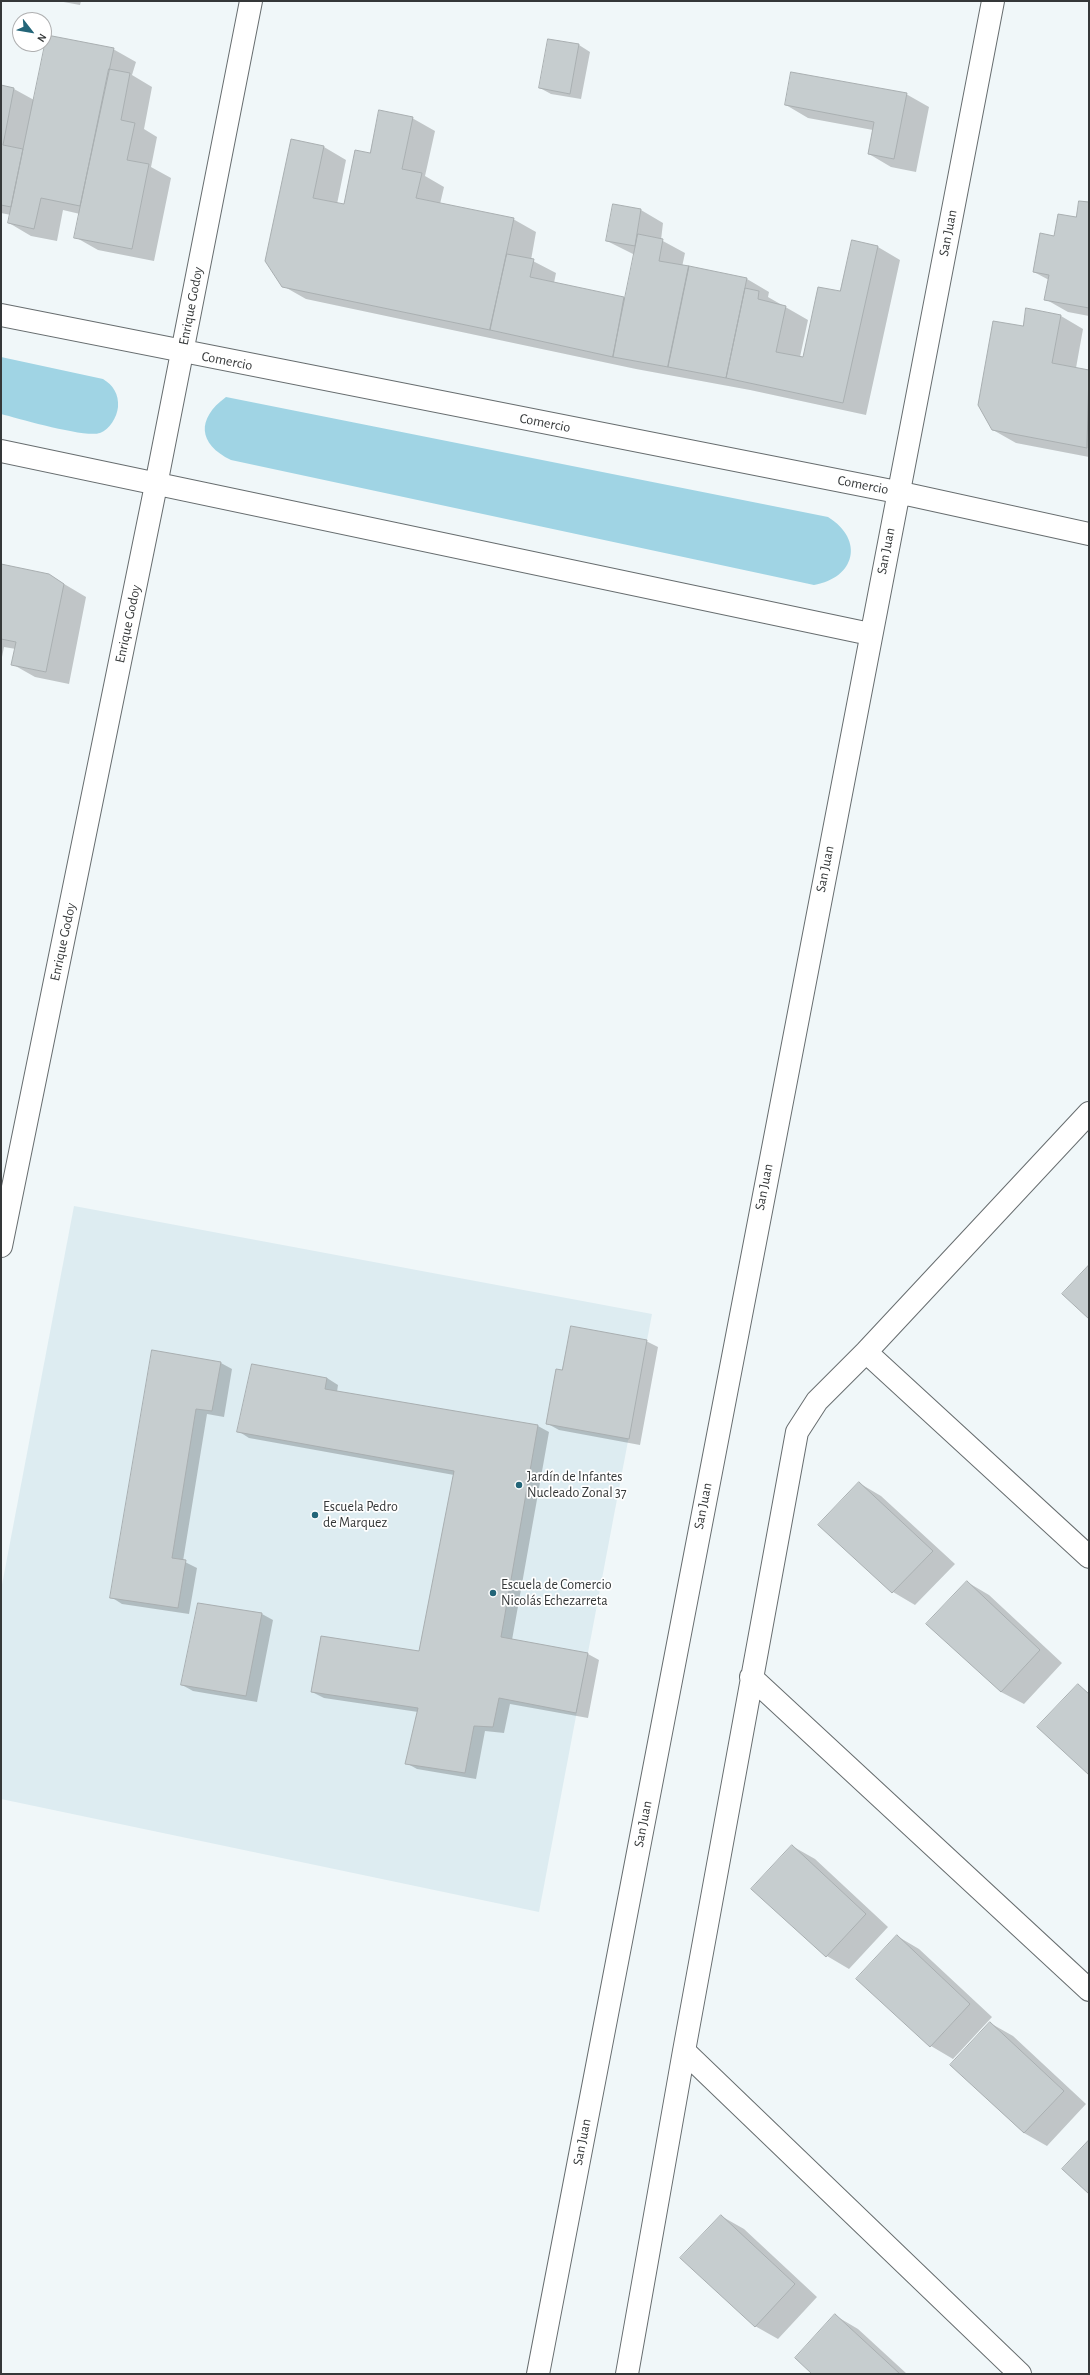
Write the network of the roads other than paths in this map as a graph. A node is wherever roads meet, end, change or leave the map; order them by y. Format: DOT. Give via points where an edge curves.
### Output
graph roads {
  1 [pos="251,1"];
  2 [pos="993,1"];
  3 [pos="1,315"];
  4 [pos="182,352"];
  5 [pos="1,451"];
  6 [pos="156,485"];
  7 [pos="897,492"];
  8 [pos="1089,534"];
  9 [pos="870,634"];
  10 [pos="1088,1116"];
  11 [pos="1,1246"];
  12 [pos="866,1352"];
  13 [pos="1089,1556"];
  14 [pos="751,1677"];
  15 [pos="1089,1990"];
  16 [pos="684,2050"];
  17 [pos="538,2374"];
  18 [pos="628,2374"];
  19 [pos="1020,2374"];
  1 -- 4 [label="street, Enrique Godoy"];
  2 -- 7 [label="street, San Juan"];
  3 -- 4 [label="street, Comercio"];
  4 -- 6 [label="street, Enrique Godoy"];
  4 -- 7 [label="street, Comercio"];
  5 -- 6 [label="street"];
  6 -- 9 [label="street"];
  6 -- 11 [label="street, Enrique Godoy"];
  7 -- 8 [label="street, Comercio"];
  7 -- 9 [label="street, San Juan"];
  9 -- 17 [label="street, San Juan"];
  10 -- 12 [label="street"];
  12 -- 13 [label="street"];
  12 -- 14 [label="street" via="817,1401 797,1432"];
  14 -- 15 [label="street"];
  14 -- 16 [label="street"];
  16 -- 18 [label="street"];
  16 -- 19 [label="street"];
}
